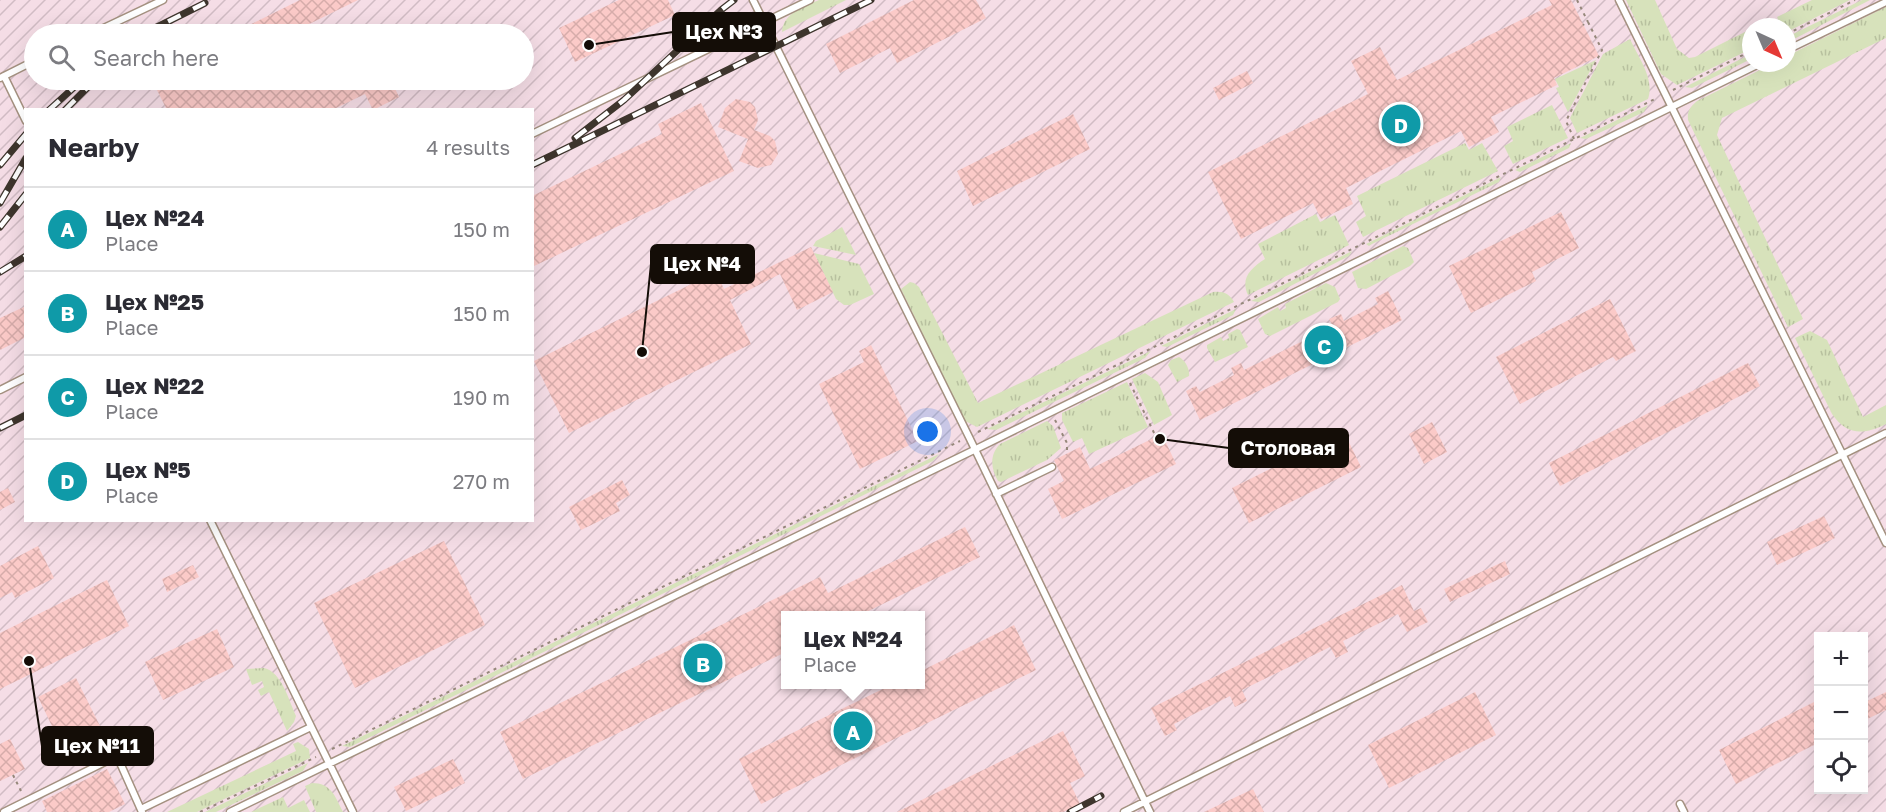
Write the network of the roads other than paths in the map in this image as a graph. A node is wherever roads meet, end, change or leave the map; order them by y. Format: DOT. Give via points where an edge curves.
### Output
graph roads {
  1 [pos="163,0"];
  2 [pos="753,0"];
  3 [pos="810,0"];
  4 [pos="1619,0"];
  5 [pos="1886,2"];
  6 [pos="764,23"];
  7 [pos="112,24"];
  8 [pos="1796,46"];
  9 [pos="24,66"];
  10 [pos="1743,72"];
  11 [pos="2,77"];
  12 [pos="1671,107"];
  13 [pos="24,117"];
  14 [pos="534,133"];
  15 [pos="24,378"];
  16 [pos="0,390"];
  17 [pos="1886,433"];
  18 [pos="974,450"];
  19 [pos="1842,454"];
  20 [pos="1052,467"];
  21 [pos="996,494"];
  22 [pos="211,522"];
  23 [pos="1886,543"];
  24 [pos="311,727"];
  25 [pos="329,764"];
  26 [pos="1145,802"];
  27 [pos="1680,804"];
  28 [pos="141,810"];
  29 [pos="4,812"];
  30 [pos="230,812"];
  31 [pos="353,812"];
  32 [pos="1124,812"];
  33 [pos="1150,812"];
  34 [pos="1684,812"];
  1 -- 7 [label="lane"];
  2 -- 6 [label="lane"];
  3 -- 6 [label="lane"];
  4 -- 12 [label="lane"];
  5 -- 8 [label="lane"];
  6 -- 14 [label="lane"];
  6 -- 18 [label="lane"];
  9 -- 11 [label="lane"];
  10 -- 12 [label="lane"];
  11 -- 13 [label="lane"];
  12 -- 18 [label="lane"];
  12 -- 19 [label="lane"];
  15 -- 16 [label="lane"];
  17 -- 19 [label="lane"];
  18 -- 21 [label="lane"];
  18 -- 25 [label="lane"];
  19 -- 23 [label="lane"];
  19 -- 26 [label="lane"];
  20 -- 21 [label="lane"];
  21 -- 26 [label="lane"];
  22 -- 24 [label="lane"];
  24 -- 25 [label="lane"];
  24 -- 28 [label="lane"];
  25 -- 30 [label="lane"];
  25 -- 31 [label="lane"];
  26 -- 32 [label="lane"];
  26 -- 33 [label="lane"];
  27 -- 34 [label="lane"];
  28 -- 29 [label="lane" via="117,756"];
}
